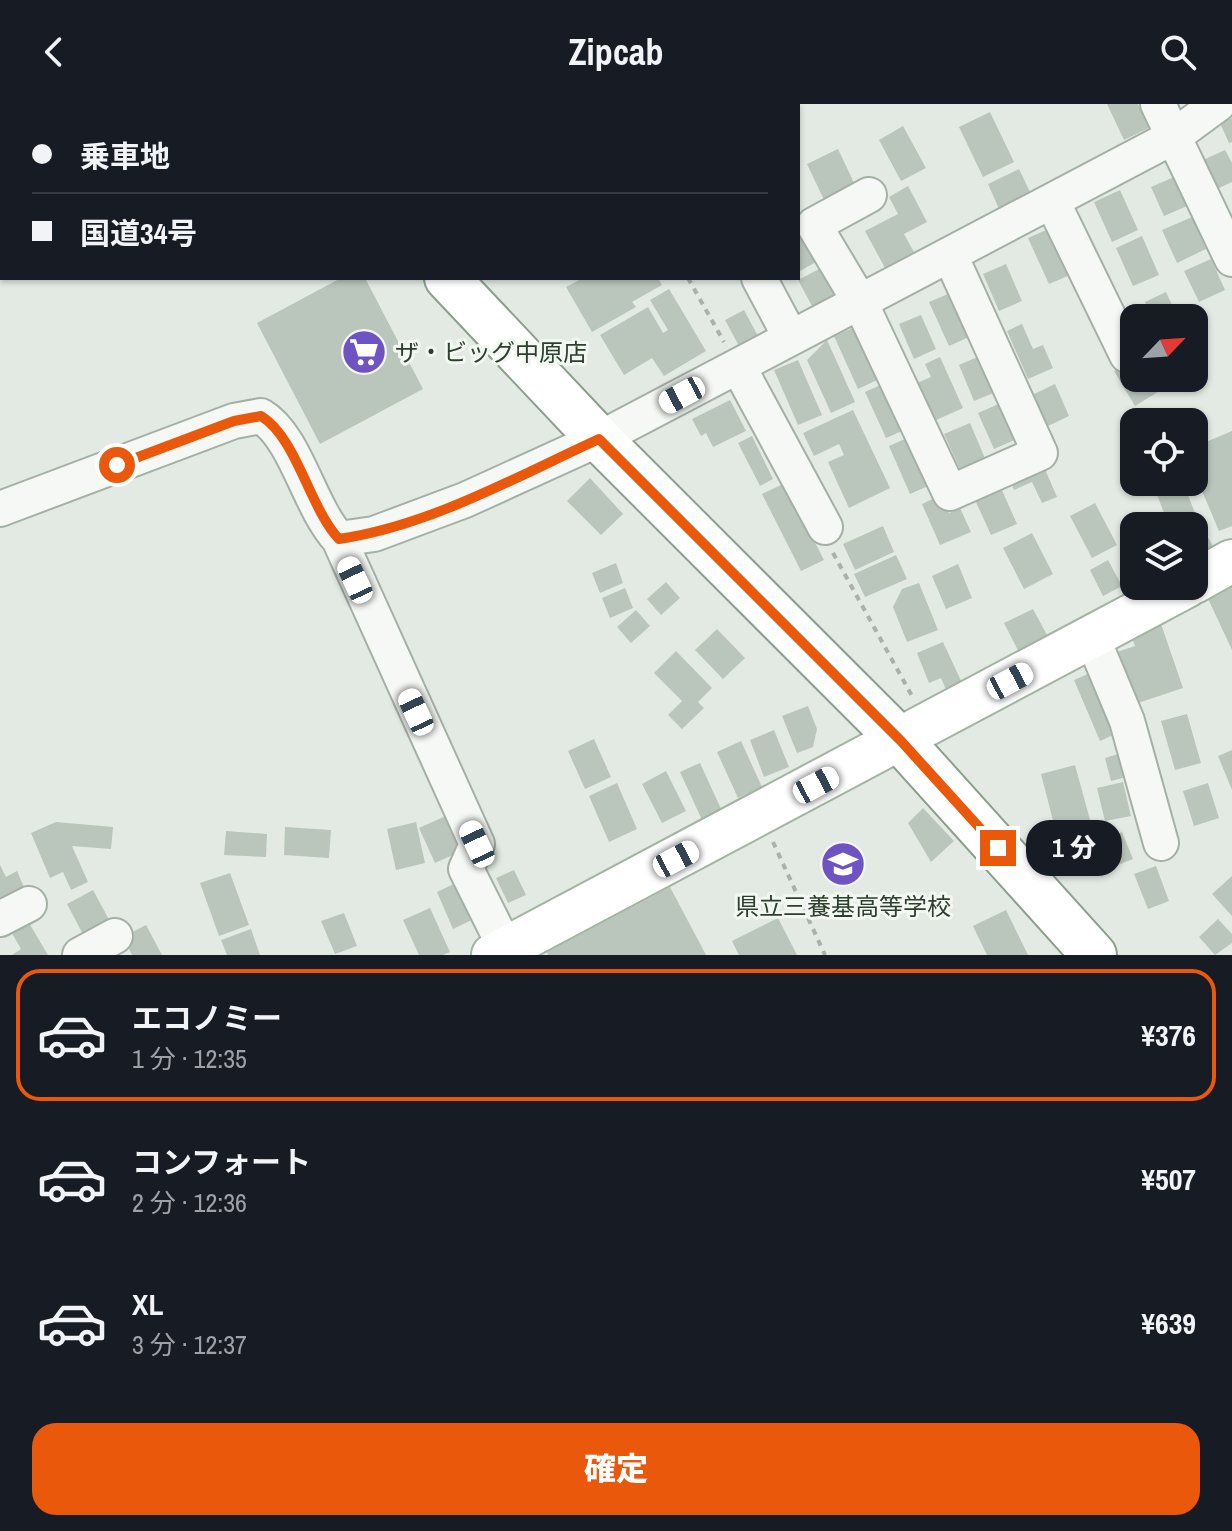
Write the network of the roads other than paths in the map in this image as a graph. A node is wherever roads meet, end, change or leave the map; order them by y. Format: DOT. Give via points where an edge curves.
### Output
graph roads {
  1 [pos="1158,104"];
  2 [pos="1218,104"];
  3 [pos="1173,137"];
  4 [pos="869,195"];
  5 [pos="1052,201"];
  6 [pos="950,255"];
  7 [pos="1232,259"];
  8 [pos="449,280"];
  9 [pos="760,280"];
  10 [pos="860,302"];
  11 [pos="791,338"];
  12 [pos="1120,341"];
  13 [pos="738,366"];
  14 [pos="599,439"];
  15 [pos="0,509"];
  16 [pos="825,527"];
  17 [pos="339,539"];
  18 [pos="1232,561"];
  19 [pos="1208,574"];
  20 [pos="1161,600"];
  21 [pos="1092,637"];
  22 [pos="901,741"];
  23 [pos="1161,843"];
  24 [pos="115,936"];
  25 [pos="500,952"];
  26 [pos="80,955"];
  27 [pos="1094,955"];
  1 -- 3 [label="street"];
  2 -- 3 [label="street"];
  3 -- 5 [label="street"];
  3 -- 7 [label="street"];
  4 -- 10 [label="street" via="814,225"];
  5 -- 6 [label="street"];
  5 -- 12 [label="street"];
  6 -- 10 [label="street"];
  6 -- 10 [label="street" via="1040,453 950,493"];
  8 -- 14 [label="highway"];
  9 -- 11 [label="street"];
  10 -- 11 [label="street"];
  11 -- 13 [label="street"];
  13 -- 14 [label="street"];
  13 -- 16 [label="street"];
  14 -- 17 [label="street" via="465,500 374,534"];
  14 -- 22 [label="highway"];
  15 -- 17 [label="street" via="234,421 261,416 279,432 325,525"];
  17 -- 25 [label="street" via="477,844 466,869"];
  18 -- 19 [label="main road"];
  20 -- 21 [label="main road"];
  21 -- 22 [label="main road"];
  21 -- 23 [label="street" via="1127,721"];
  22 -- 25 [label="main road"];
  22 -- 27 [label="highway"];
  24 -- 26 [label="street"];
}
